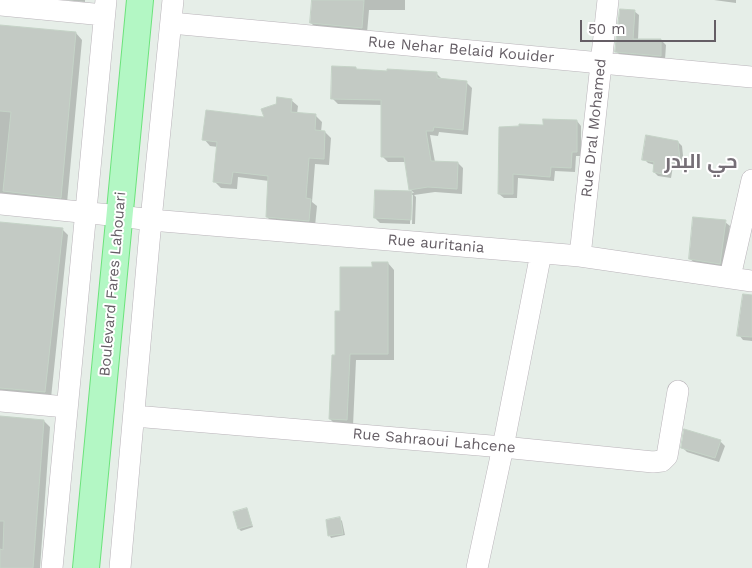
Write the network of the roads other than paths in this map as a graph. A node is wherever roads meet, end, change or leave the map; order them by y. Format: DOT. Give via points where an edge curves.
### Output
graph roads {
  1 [pos="140,0"];
  2 [pos="173,0"];
  3 [pos="608,0"];
  4 [pos="0,5"];
  5 [pos="105,7"];
  6 [pos="171,23"];
  7 [pos="601,64"];
  8 [pos="752,77"];
  9 [pos="752,180"];
  10 [pos="0,204"];
  11 [pos="86,213"];
  12 [pos="120,216"];
  13 [pos="151,220"];
  14 [pos="541,253"];
  15 [pos="580,256"];
  16 [pos="730,277"];
  17 [pos="752,281"];
  18 [pos="678,391"];
  19 [pos="0,401"];
  20 [pos="66,407"];
  21 [pos="134,416"];
  22 [pos="503,446"];
  23 [pos="52,568"];
  24 [pos="86,568"];
  25 [pos="120,568"];
  26 [pos="478,568"];
  1 -- 12 [label="main road, Boulevard Fares Lahouari"];
  2 -- 6 [label="street"];
  3 -- 7 [label="street, Rue Dral Mohamed"];
  4 -- 5 [label="street"];
  5 -- 11 [label="street"];
  6 -- 7 [label="street, Rue Nehar Belaid Kouider"];
  6 -- 13 [label="street"];
  7 -- 8 [label="street, Rue Nehar Belaid Kouider"];
  7 -- 15 [label="street, Rue Dral Mohamed"];
  9 -- 16 [label="street"];
  10 -- 11 [label="street, Rue auritania"];
  11 -- 12 [label="street, Rue auritania"];
  11 -- 20 [label="street"];
  12 -- 13 [label="street, Rue auritania"];
  12 -- 24 [label="main road, Boulevard Fares Lahouari"];
  13 -- 14 [label="street, Rue auritania"];
  13 -- 21 [label="street"];
  14 -- 15 [label="street, Rue auritania"];
  14 -- 22 [label="street"];
  15 -- 16 [label="street, Rue auritania"];
  16 -- 17 [label="street, Rue auritania"];
  18 -- 22 [label="street, Rue Sahraoui Lahcene" via="667,456 662,461"];
  19 -- 20 [label="street"];
  20 -- 23 [label="street"];
  21 -- 22 [label="street, Rue Sahraoui Lahcene"];
  21 -- 25 [label="street"];
  22 -- 26 [label="street"];
}
